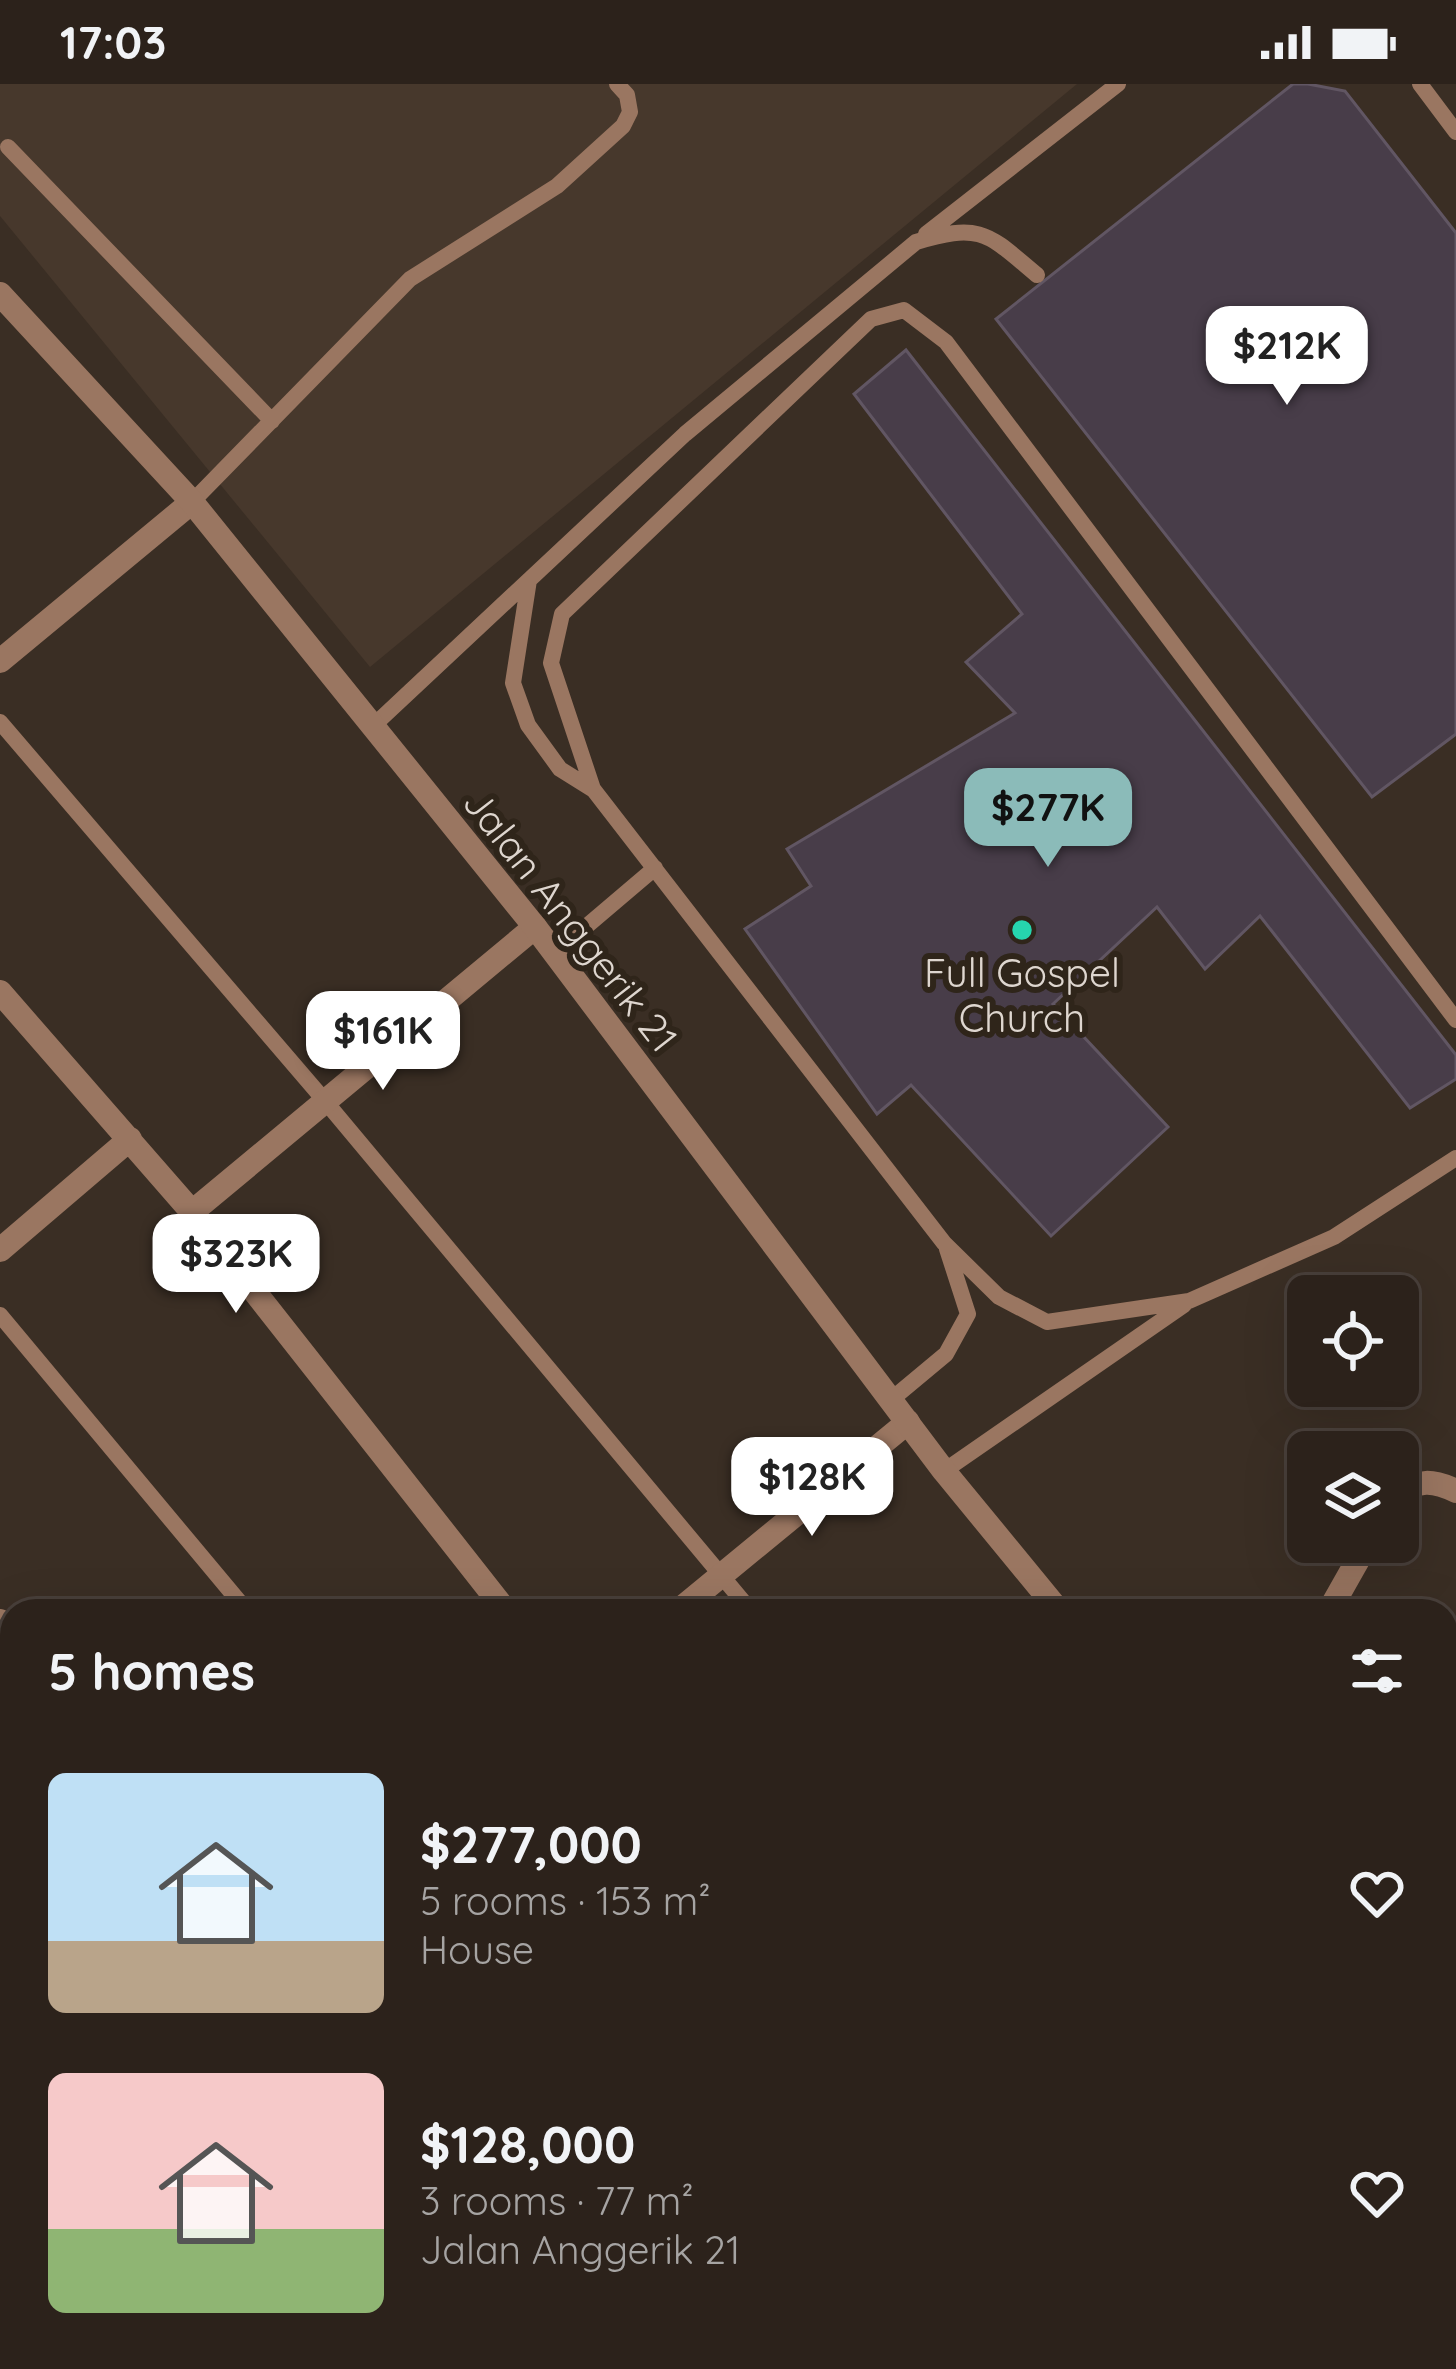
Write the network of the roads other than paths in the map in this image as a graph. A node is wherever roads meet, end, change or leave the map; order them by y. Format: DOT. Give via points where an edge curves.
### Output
graph roads {
  1 [pos="617,84"];
  2 [pos="1118,84"];
  3 [pos="1420,84"];
  4 [pos="1456,132"];
  5 [pos="8,147"];
  6 [pos="916,242"];
  7 [pos="1037,275"];
  8 [pos="0,294"];
  9 [pos="272,421"];
  10 [pos="192,502"];
  11 [pos="529,580"];
  12 [pos="0,661"];
  13 [pos="0,722"];
  14 [pos="372,728"];
  15 [pos="592,789"];
  16 [pos="655,868"];
  17 [pos="535,927"];
  18 [pos="555,952"];
  19 [pos="0,992"];
  20 [pos="1456,1020"];
  21 [pos="325,1102"];
  22 [pos="130,1139"];
  23 [pos="1456,1159"];
  24 [pos="192,1212"];
  25 [pos="944,1243"];
  26 [pos="0,1250"];
  27 [pos="1189,1301"];
  28 [pos="0,1315"];
  29 [pos="892,1399"];
  30 [pos="908,1422"];
  31 [pos="944,1471"];
  32 [pos="1419,1483"];
  33 [pos="1456,1491"];
  34 [pos="1356,1563"];
  35 [pos="722,1575"];
  36 [pos="237,1599"];
  37 [pos="497,1599"];
  38 [pos="693,1599"];
  39 [pos="741,1599"];
  40 [pos="1049,1599"];
  41 [pos="1336,1599"];
  1 -- 9 [label="lane" via="630,112 623,126 557,186 410,279"];
  2 -- 6 [label="lane"];
  3 -- 4 [label="lane"];
  5 -- 9 [label="lane"];
  6 -- 7 [label="lane" via="951,231 989,236"];
  6 -- 11 [label="lane" via="685,434"];
  8 -- 10 [label="street, Jalan Anggerik 21"];
  9 -- 10 [label="lane"];
  10 -- 12 [label="street"];
  10 -- 14 [label="street, Jalan Anggerik 21"];
  11 -- 14 [label="lane"];
  11 -- 15 [label="lane" via="513,683 528,725 560,769"];
  13 -- 21 [label="lane"];
  14 -- 17 [label="street, Jalan Anggerik 21"];
  15 -- 16 [label="lane"];
  15 -- 20 [label="lane" via="551,663 562,614 871,319 904,310 946,342"];
  16 -- 18 [label="lane"];
  16 -- 25 [label="lane"];
  17 -- 18 [label="street, Jalan Anggerik 21"];
  17 -- 21 [label="street"];
  18 -- 29 [label="street, Jalan Anggerik 21"];
  19 -- 22 [label="street"];
  21 -- 24 [label="street"];
  21 -- 35 [label="lane"];
  22 -- 24 [label="street"];
  22 -- 26 [label="street"];
  23 -- 27 [label="lane" via="1334,1237"];
  24 -- 37 [label="street"];
  25 -- 27 [label="lane" via="998,1297 1047,1322"];
  25 -- 29 [label="lane" via="968,1314 946,1354"];
  27 -- 31 [label="lane"];
  28 -- 36 [label="lane"];
  29 -- 30 [label="street, Jalan Anggerik 21"];
  30 -- 31 [label="street, Jalan Anggerik 21"];
  30 -- 35 [label="street"];
  31 -- 40 [label="street, Jalan Anggerik 21"];
  32 -- 33 [label="street"];
  34 -- 41 [label="street"];
  35 -- 38 [label="street"];
  35 -- 39 [label="lane"];
}
